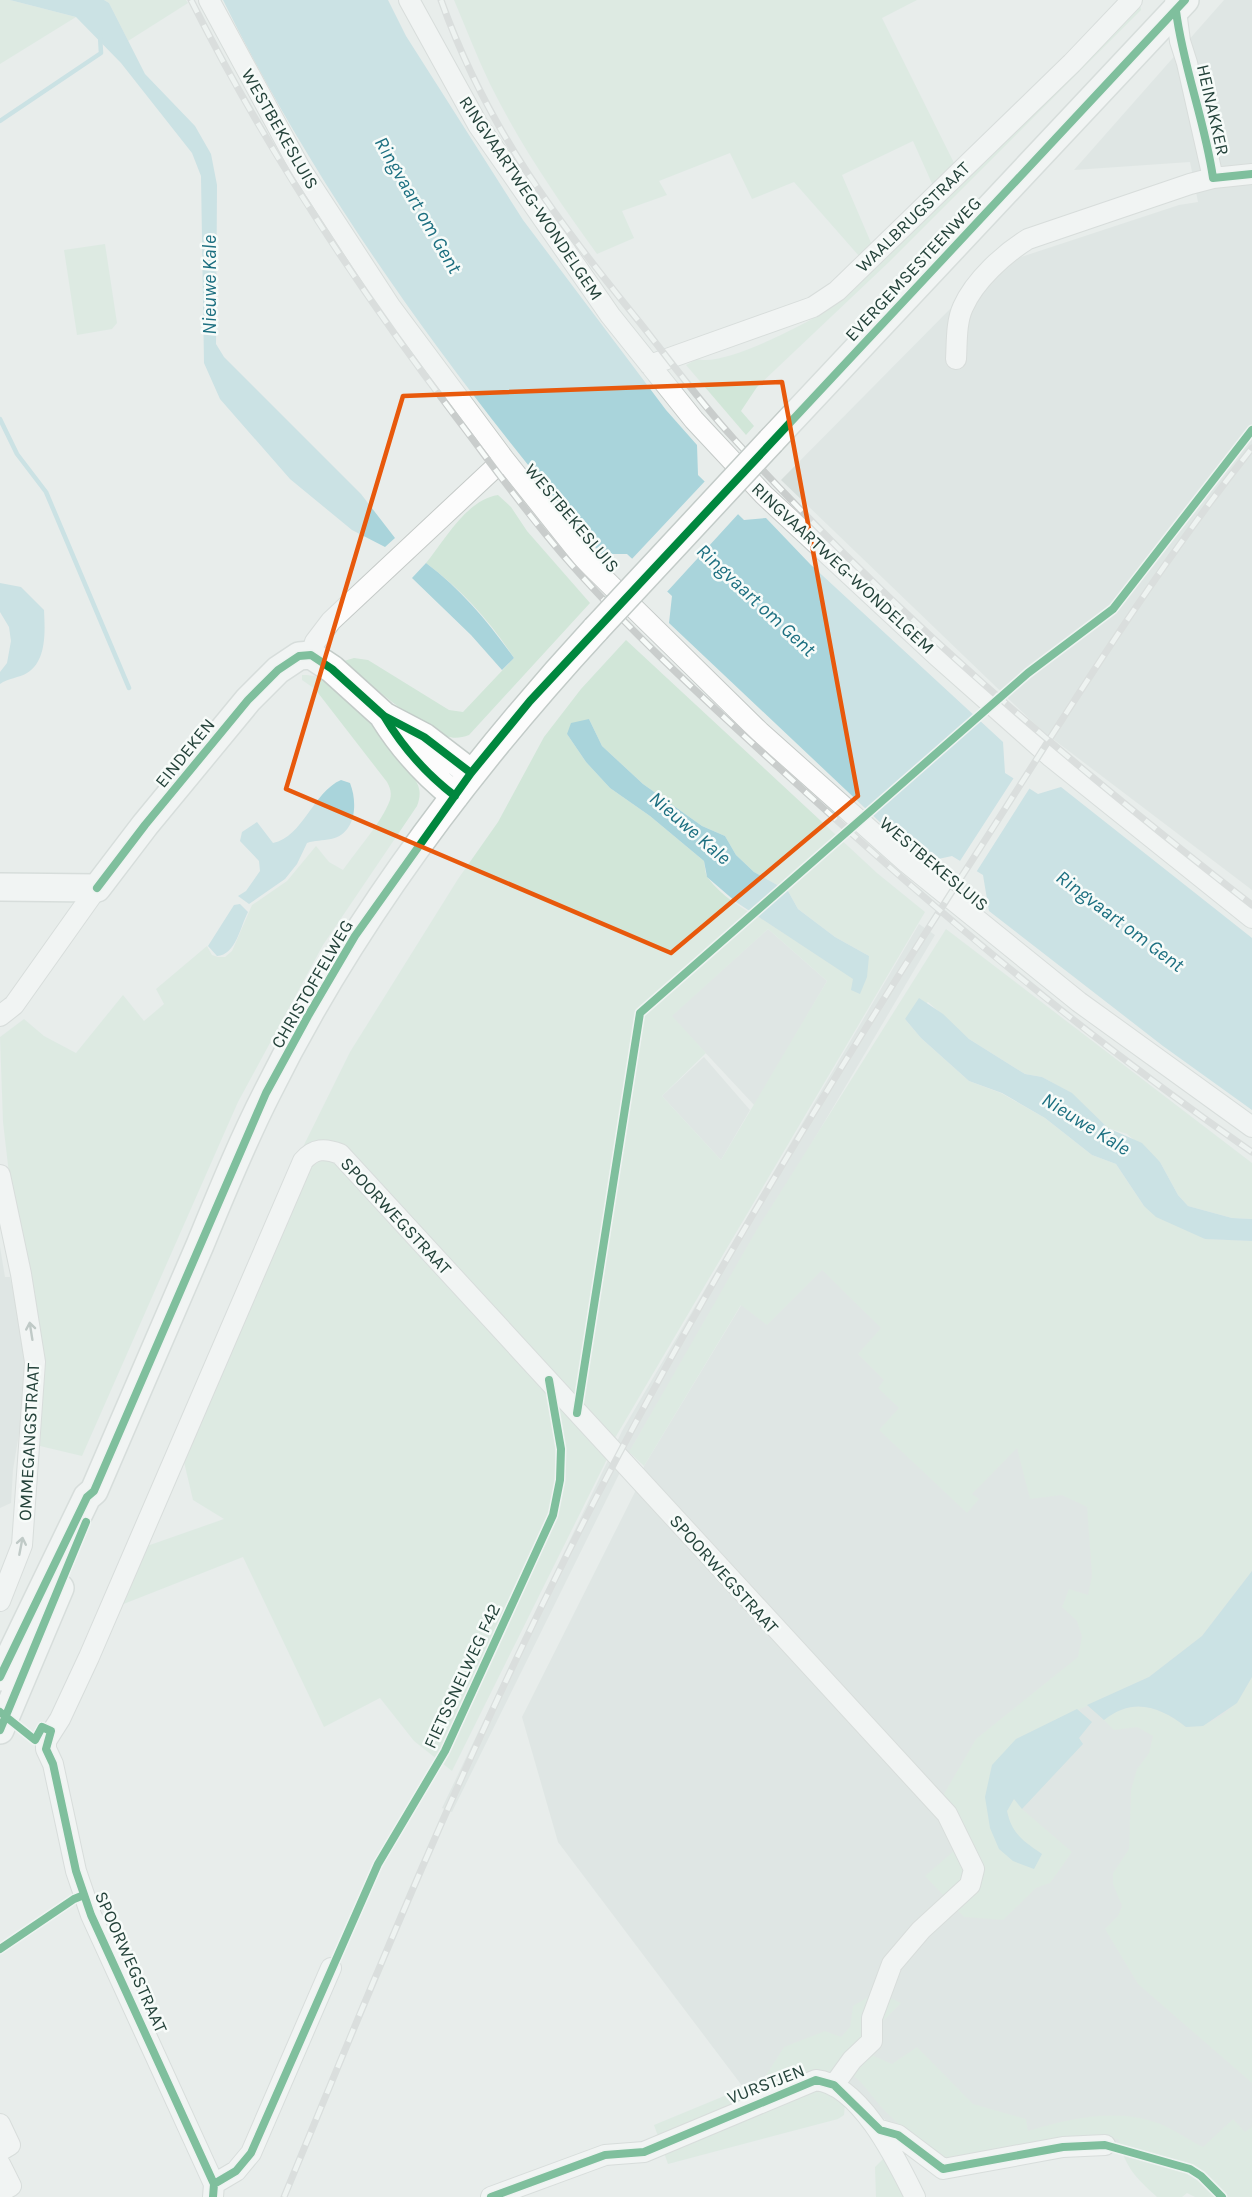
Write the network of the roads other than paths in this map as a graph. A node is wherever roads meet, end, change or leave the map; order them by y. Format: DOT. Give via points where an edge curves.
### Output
graph roads {
  1 [pos="209,0"];
  2 [pos="409,0"];
  3 [pos="1132,0"];
  4 [pos="1178,4"];
  5 [pos="1252,174"];
  6 [pos="1213,178"];
  7 [pos="956,359"];
  8 [pos="650,365"];
  9 [pos="504,459"];
  10 [pos="662,557"];
  11 [pos="311,655"];
  12 [pos="384,716"];
  13 [pos="471,773"];
  14 [pos="455,796"];
  15 [pos="0,887"];
  16 [pos="97,888"];
  17 [pos="1252,918"];
  18 [pos="0,1016"];
  19 [pos="1252,1127"];
  20 [pos="0,1175"];
  21 [pos="1,1196"];
  22 [pos="94,1491"];
  23 [pos="0,1601"];
  24 [pos="0,1677"];
  25 [pos="0,1730"];
  26 [pos="331,1968"];
  27 [pos="834,2085"];
  28 [pos="0,2124"];
  29 [pos="880,2130"];
  30 [pos="1105,2145"];
  31 [pos="0,2151"];
  32 [pos="0,2164"];
  33 [pos="214,2190"];
  34 [pos="0,2192"];
  35 [pos="491,2197"];
  36 [pos="915,2197"];
  1 -- 9 [label="street, WESTBEKESLUIS" via="300,168 332,218 390,306"];
  2 -- 8 [label="street, RINGVAARTWEG-WONDELGEM" via="478,125 610,315"];
  3 -- 8 [label="street, WAALBRUGSTRAAT" via="837,291 813,307"];
  4 -- 6 [label="street, HEINAKKER" via="1180,41"];
  4 -- 10 [label="main road, EVERGEMSESTEENWEG, bridge"];
  5 -- 6 [label="street, HEINAKKER"];
  6 -- 7 [label="street, HEINAKKER" via="1113,208 1028,238 1013,248 962,308"];
  8 -- 17 [label="street, RINGVAARTWEG-WONDELGEM" via="694,420 764,495 936,655 1050,757"];
  9 -- 11 [label="street, WESTBEKESLUIS" via="331,621 315,642"];
  9 -- 19 [label="street, WESTBEKESLUIS" via="583,558 760,732 907,863 1080,1002"];
  10 -- 13 [label="main road, CHRISTOFFELWEG, bridge" via="530,700"];
  11 -- 12 [label="main road"];
  11 -- 16 [label="main road, EINDEKEN" via="288,662 248,700"];
  12 -- 13 [label="main road" via="424,737"];
  12 -- 14 [label="main road" via="403,747"];
  13 -- 14 [label="main road, CHRISTOFFELWEG"];
  14 -- 22 [label="main road, CHRISTOFFELWEG" via="355,936 266,1093"];
  15 -- 16 [label="main road"];
  16 -- 18 [label="street, EINDEKEN" via="14,1005"];
  20 -- 21 [label="street, OMMEGANGSTRAAT"];
  23 -- 21 [label="street, OMMEGANGSTRAAT, one-way" via="22,1545 35,1362 21,1274"];
  22 -- 24 [label="main road, CHRISTOFFELWEG" via="87,1497"];
  22 -- 25 [label="main road, CHRISTOFFELWEG" via="95,1500"];
  26 -- 33 [label="street" via="251,2153"];
  27 -- 29 [label="street"];
  27 -- 33 [label="street, SPOORWEGSTRAAT" via="852,2060 873,2041 872,2018 892,1964 921,1930 970,1885 974,1869 947,1814 340,1154 325,1149 309,1154 303,1161 89,1657 46,1742 76,1871 91,1915"];
  27 -- 35 [label="street, VURSTJEN" via="808,2082 644,2152 605,2155"];
  28 -- 31 [label="street" via="10,2145"];
  29 -- 30 [label="street" via="898,2135 943,2169 1063,2147"];
  29 -- 36 [label="street"];
  32 -- 34 [label="street" via="11,2186"];
}
